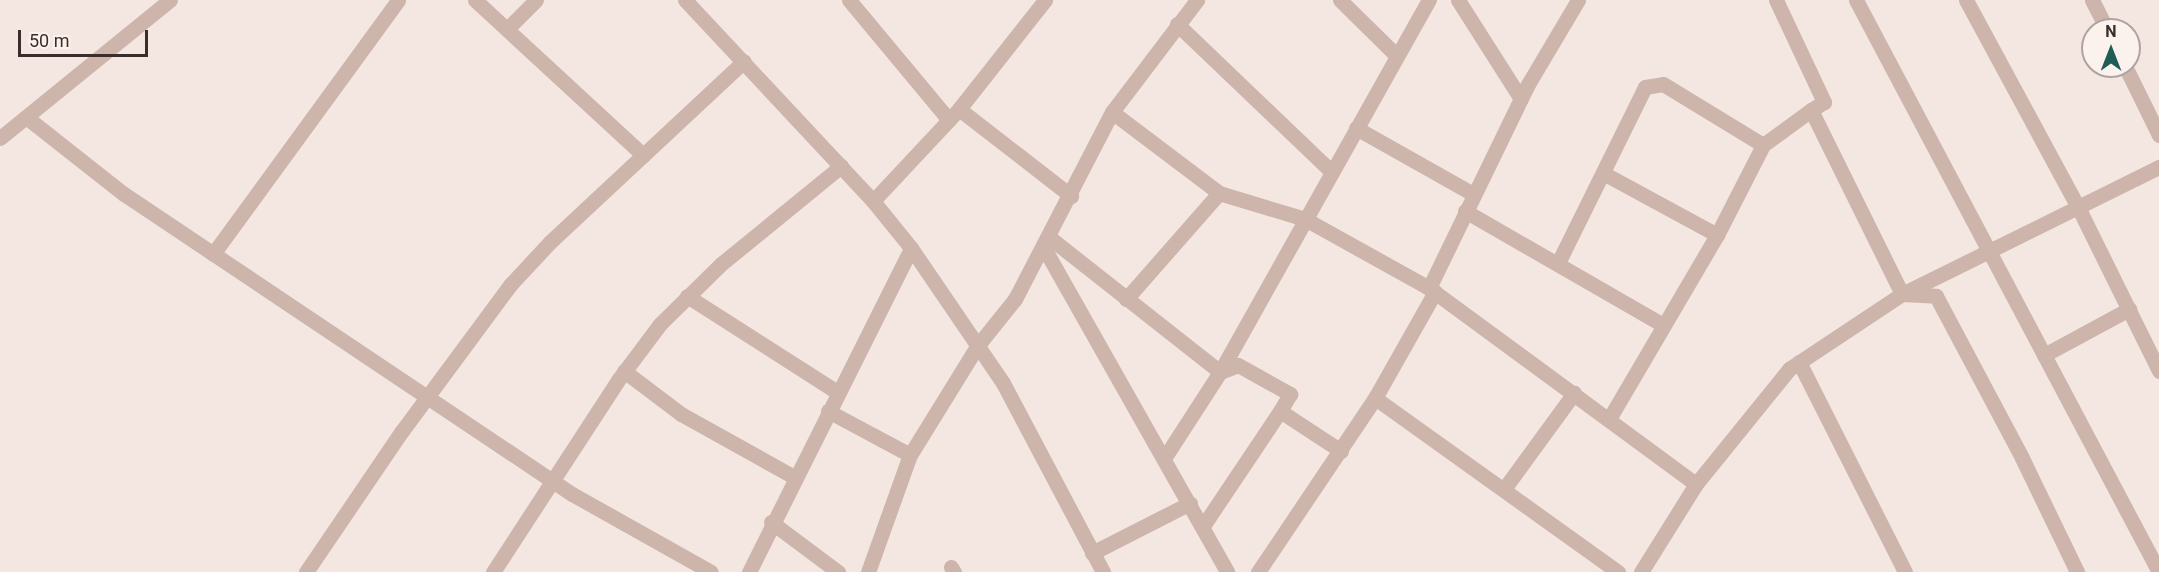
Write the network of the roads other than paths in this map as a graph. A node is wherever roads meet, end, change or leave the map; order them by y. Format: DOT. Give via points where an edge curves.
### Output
graph roads {
  1 [pos="170,0"];
  2 [pos="398,0"];
  3 [pos="475,0"];
  4 [pos="536,0"];
  5 [pos="684,0"];
  6 [pos="1045,0"];
  7 [pos="1197,0"];
  8 [pos="1340,0"];
  9 [pos="1429,0"];
  10 [pos="1458,0"];
  11 [pos="1578,0"];
  12 [pos="1776,0"];
  13 [pos="1856,0"];
  14 [pos="1966,0"];
  15 [pos="2092,0"];
  16 [pos="858,4"];
  17 [pos="2101,18"];
  18 [pos="1177,24"];
  19 [pos="507,30"];
  20 [pos="1397,56"];
  21 [pos="744,61"];
  22 [pos="2131,78"];
  23 [pos="1521,99"];
  24 [pos="1811,110"];
  25 [pos="1112,112"];
  26 [pos="954,114"];
  27 [pos="26,117"];
  28 [pos="1356,128"];
  29 [pos="2159,135"];
  30 [pos="0,138"];
  31 [pos="1763,145"];
  32 [pos="643,155"];
  33 [pos="841,166"];
  34 [pos="2159,167"];
  35 [pos="1332,172"];
  36 [pos="1603,173"];
  37 [pos="1219,193"];
  38 [pos="1473,194"];
  39 [pos="1071,196"];
  40 [pos="873,201"];
  41 [pos="2079,209"];
  42 [pos="1465,211"];
  43 [pos="1305,219"];
  44 [pos="1717,235"];
  45 [pos="1047,243"];
  46 [pos="911,248"];
  47 [pos="1988,249"];
  48 [pos="213,254"];
  49 [pos="1558,263"];
  50 [pos="1432,290"];
  51 [pos="1902,294"];
  52 [pos="687,296"];
  53 [pos="1126,299"];
  54 [pos="2129,309"];
  55 [pos="1663,325"];
  56 [pos="978,345"];
  57 [pos="2044,355"];
  58 [pos="1798,362"];
  59 [pos="624,371"];
  60 [pos="2159,371"];
  61 [pos="1220,372"];
  62 [pos="837,393"];
  63 [pos="1574,393"];
  64 [pos="426,397"];
  65 [pos="1375,398"];
  66 [pos="828,411"];
  67 [pos="1280,411"];
  68 [pos="1609,419"];
  69 [pos="1341,451"];
  70 [pos="910,455"];
  71 [pos="1165,457"];
  72 [pos="794,477"];
  73 [pos="554,481"];
  74 [pos="1696,484"];
  75 [pos="1504,489"];
  76 [pos="1190,503"];
  77 [pos="771,522"];
  78 [pos="1203,526"];
  79 [pos="1092,553"];
  80 [pos="2157,571"];
  81 [pos="306,572"];
  82 [pos="493,572"];
  83 [pos="711,572"];
  84 [pos="749,572"];
  85 [pos="838,572"];
  86 [pos="868,572"];
  87 [pos="1102,572"];
  88 [pos="1227,572"];
  89 [pos="1258,572"];
  90 [pos="1618,572"];
  91 [pos="1641,572"];
  92 [pos="1905,572"];
  93 [pos="2077,572"];
  1 -- 27 [label="street"];
  2 -- 48 [label="street"];
  3 -- 19 [label="street"];
  4 -- 19 [label="street"];
  5 -- 21 [label="street"];
  6 -- 26 [label="street"];
  7 -- 18 [label="street"];
  8 -- 20 [label="street"];
  9 -- 20 [label="street"];
  10 -- 23 [label="street"];
  11 -- 23 [label="street"];
  12 -- 24 [label="street" via="1824,102"];
  13 -- 47 [label="street"];
  14 -- 41 [label="street"];
  15 -- 17 [label="street"];
  16 -- 26 [label="street"];
  18 -- 25 [label="street"];
  18 -- 35 [label="street"];
  19 -- 32 [label="street"];
  20 -- 28 [label="street"];
  21 -- 32 [label="street"];
  21 -- 33 [label="street"];
  22 -- 29 [label="street"];
  23 -- 38 [label="street"];
  24 -- 31 [label="street"];
  24 -- 51 [label="street"];
  25 -- 37 [label="street"];
  25 -- 39 [label="street"];
  26 -- 39 [label="street"];
  26 -- 40 [label="street"];
  27 -- 30 [label="street"];
  27 -- 48 [label="street" via="91,170"];
  28 -- 35 [label="street"];
  28 -- 38 [label="street"];
  31 -- 36 [label="street" via="1663,84 1654,83 1639,94"];
  31 -- 44 [label="street"];
  32 -- 64 [label="street" via="510,285"];
  33 -- 40 [label="street"];
  33 -- 52 [label="street"];
  34 -- 41 [label="street"];
  35 -- 43 [label="street"];
  36 -- 44 [label="street"];
  36 -- 49 [label="street"];
  37 -- 43 [label="street"];
  37 -- 53 [label="street"];
  38 -- 42 [label="street"];
  39 -- 45 [label="street"];
  40 -- 46 [label="street"];
  41 -- 47 [label="street"];
  41 -- 54 [label="street"];
  42 -- 49 [label="street"];
  42 -- 50 [label="street"];
  43 -- 50 [label="street"];
  43 -- 61 [label="street"];
  44 -- 55 [label="street"];
  45 -- 53 [label="street"];
  45 -- 56 [label="street" via="1015,299"];
  45 -- 71 [label="street"];
  46 -- 56 [label="street"];
  46 -- 62 [label="street"];
  47 -- 51 [label="street"];
  47 -- 57 [label="street"];
  48 -- 64 [label="street"];
  49 -- 55 [label="street"];
  50 -- 63 [label="street"];
  50 -- 65 [label="street"];
  51 -- 58 [label="street"];
  51 -- 93 [label="street" via="1936,296"];
  52 -- 59 [label="street"];
  52 -- 62 [label="street"];
  53 -- 61 [label="street"];
  54 -- 57 [label="street"];
  54 -- 60 [label="street"];
  55 -- 68 [label="street"];
  56 -- 70 [label="street"];
  56 -- 79 [label="street" via="1022,417"];
  57 -- 80 [label="street"];
  58 -- 74 [label="street"];
  58 -- 92 [label="street"];
  59 -- 72 [label="street" via="681,414"];
  59 -- 73 [label="street"];
  61 -- 67 [label="street" via="1238,365 1290,394"];
  61 -- 71 [label="street"];
  62 -- 66 [label="street"];
  63 -- 68 [label="street"];
  63 -- 75 [label="street"];
  64 -- 73 [label="street"];
  64 -- 81 [label="street"];
  65 -- 69 [label="street"];
  65 -- 75 [label="street"];
  66 -- 70 [label="street"];
  66 -- 72 [label="street"];
  67 -- 69 [label="street"];
  67 -- 78 [label="street"];
  68 -- 74 [label="street"];
  69 -- 89 [label="street"];
  70 -- 86 [label="street"];
  71 -- 76 [label="street"];
  72 -- 77 [label="street"];
  73 -- 82 [label="street"];
  73 -- 83 [label="street" via="630,530"];
  74 -- 91 [label="street"];
  75 -- 90 [label="street"];
  76 -- 78 [label="street"];
  76 -- 79 [label="street"];
  77 -- 84 [label="street"];
  77 -- 85 [label="street"];
  78 -- 88 [label="street"];
  79 -- 87 [label="street"];
}
